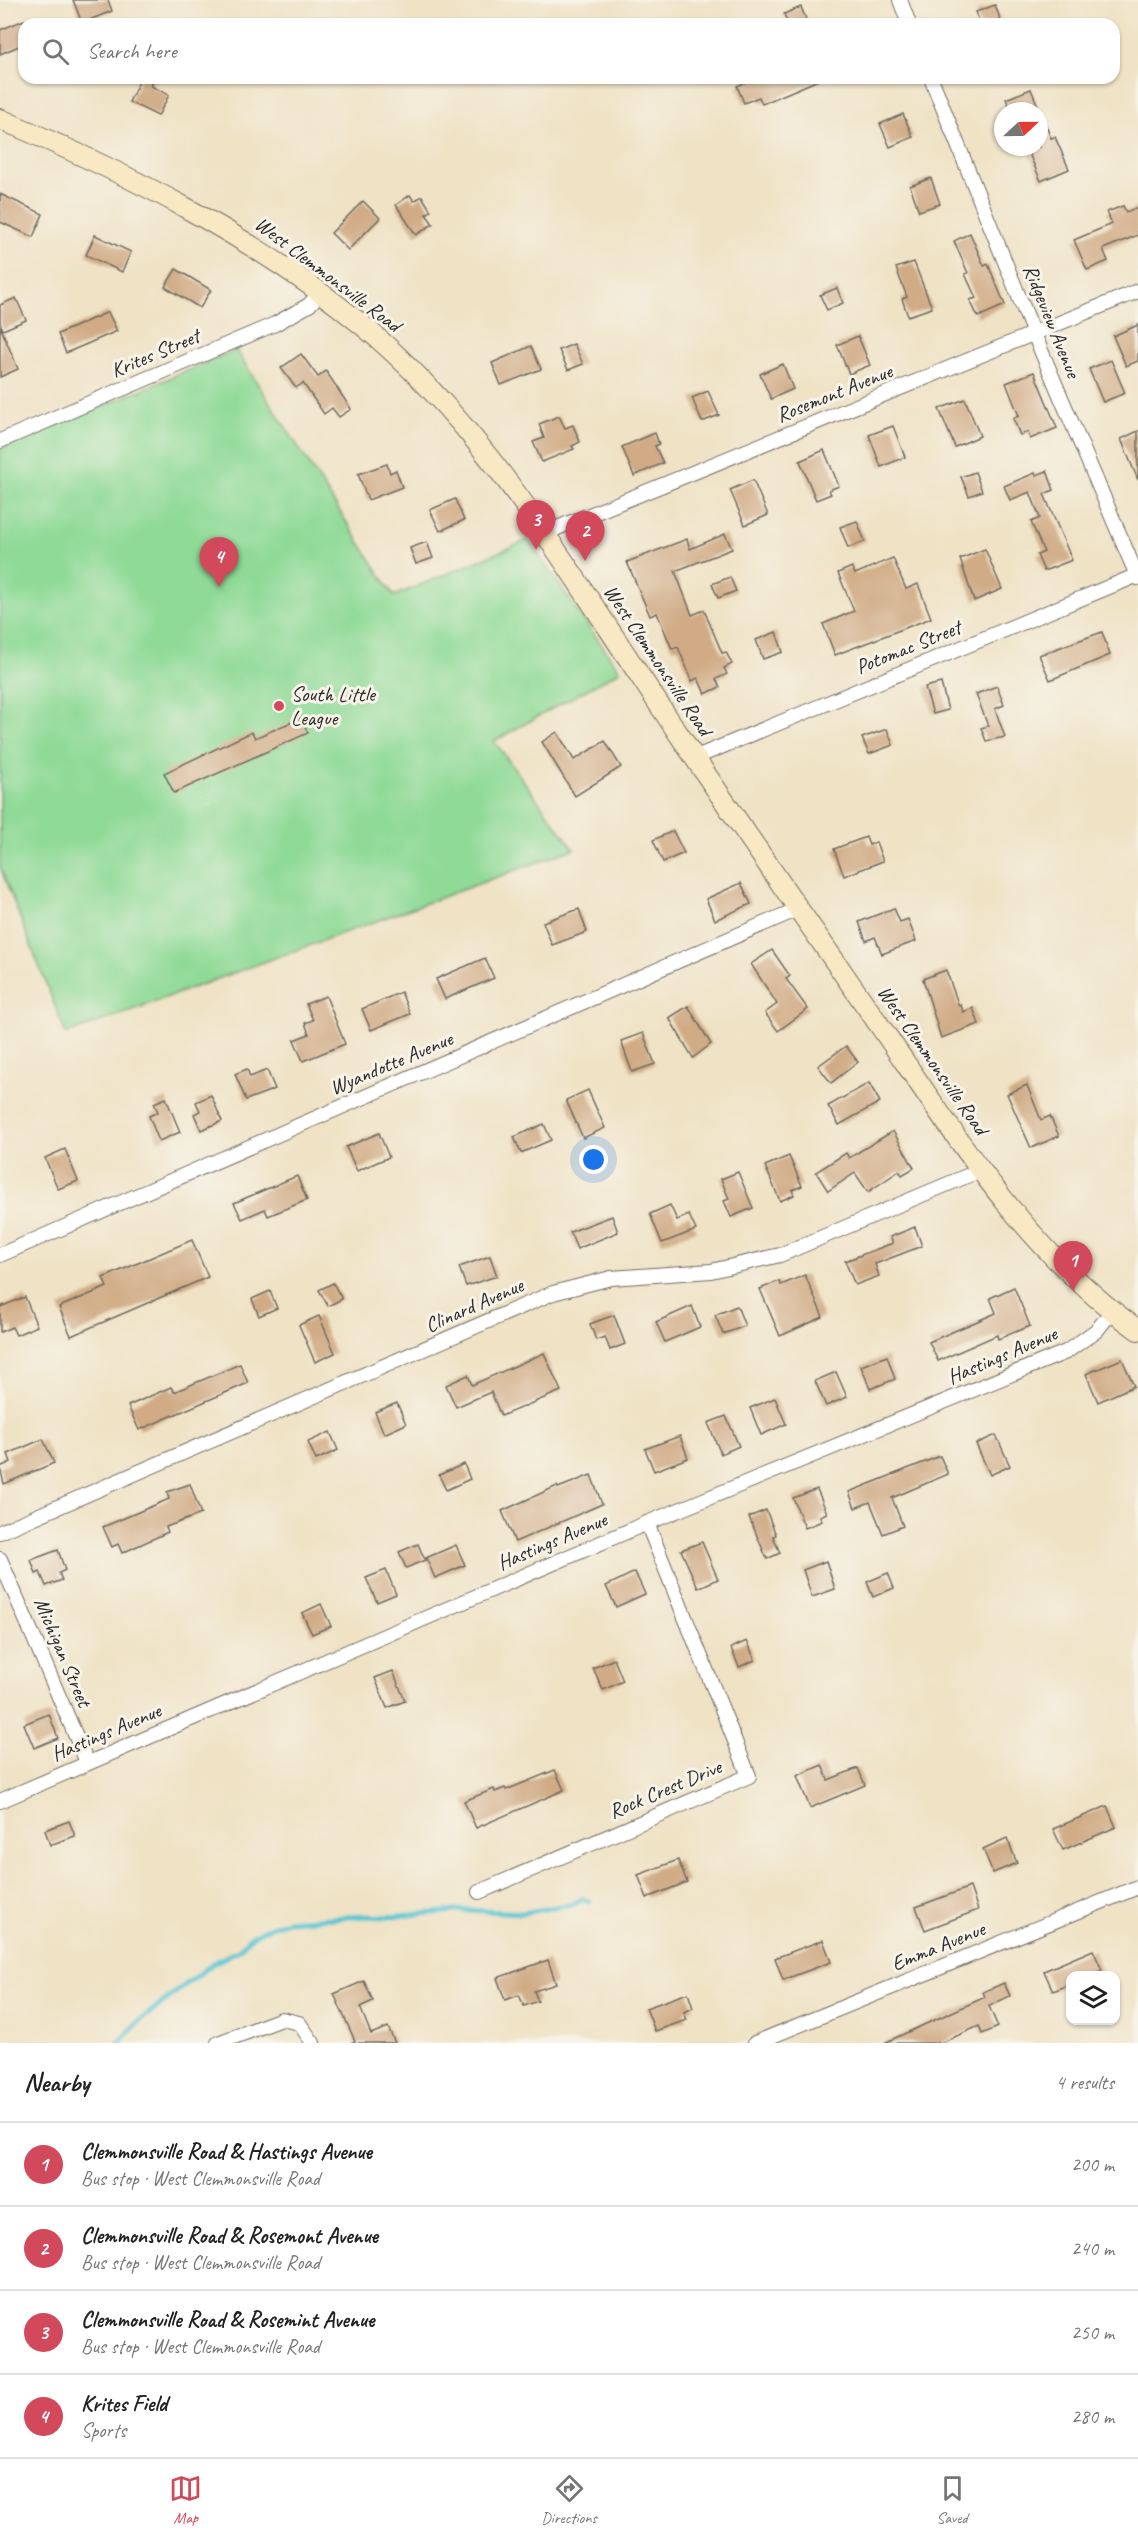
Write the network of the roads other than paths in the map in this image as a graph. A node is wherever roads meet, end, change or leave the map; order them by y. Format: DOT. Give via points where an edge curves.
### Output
graph roads {
  1 [pos="900,0"];
  2 [pos="907,18"];
  3 [pos="933,84"];
  4 [pos="0,119"];
  5 [pos="1138,291"];
  6 [pos="320,293"];
  7 [pos="1034,334"];
  8 [pos="0,441"];
  9 [pos="545,533"];
  10 [pos="1138,576"];
  11 [pos="694,758"];
  12 [pos="798,909"];
  13 [pos="981,1170"];
  14 [pos="0,1255"];
  15 [pos="1113,1310"];
  16 [pos="1138,1330"];
  17 [pos="647,1523"];
  18 [pos="0,1532"];
  19 [pos="0,1558"];
  20 [pos="87,1762"];
  21 [pos="0,1801"];
  22 [pos="1138,1887"];
  23 [pos="479,1892"];
  24 [pos="218,2043"];
  25 [pos="313,2043"];
  26 [pos="755,2043"];
  1 -- 2 [label="street"];
  3 -- 7 [label="street, Ridgeview Avenue"];
  4 -- 6 [label="main road, West Clemmonsville Road" via="175,200 232,232"];
  5 -- 7 [label="street, Rosemont Avenue"];
  6 -- 8 [label="street, Krites Street" via="309,305 275,324"];
  6 -- 9 [label="main road, West Clemmonsville Road" via="361,324 423,381 477,443"];
  7 -- 9 [label="street, Rosemont Avenue"];
  7 -- 10 [label="street, Ridgeview Avenue"];
  9 -- 11 [label="main road, West Clemmonsville Road"];
  10 -- 11 [label="street, Potomac Street"];
  11 -- 12 [label="main road, West Clemmonsville Road"];
  12 -- 13 [label="main road, West Clemmonsville Road"];
  12 -- 14 [label="street, Wyandotte Avenue"];
  13 -- 15 [label="main road, West Clemmonsville Road" via="1041,1245"];
  13 -- 18 [label="street, Clinard Avenue" via="780,1255 711,1271 611,1278 553,1293"];
  15 -- 16 [label="main road, West Clemmonsville Road"];
  15 -- 17 [label="street, Hastings Avenue" via="1097,1330 1066,1352"];
  17 -- 20 [label="street, Hastings Avenue"];
  17 -- 23 [label="street, Rock Crest Drive" via="749,1776"];
  19 -- 20 [label="street, Michigan Street"];
  20 -- 21 [label="street, Hastings Avenue"];
  22 -- 26 [label="street, Emma Avenue"];
  24 -- 25 [label="street" via="282,2019 299,2024"];
}
